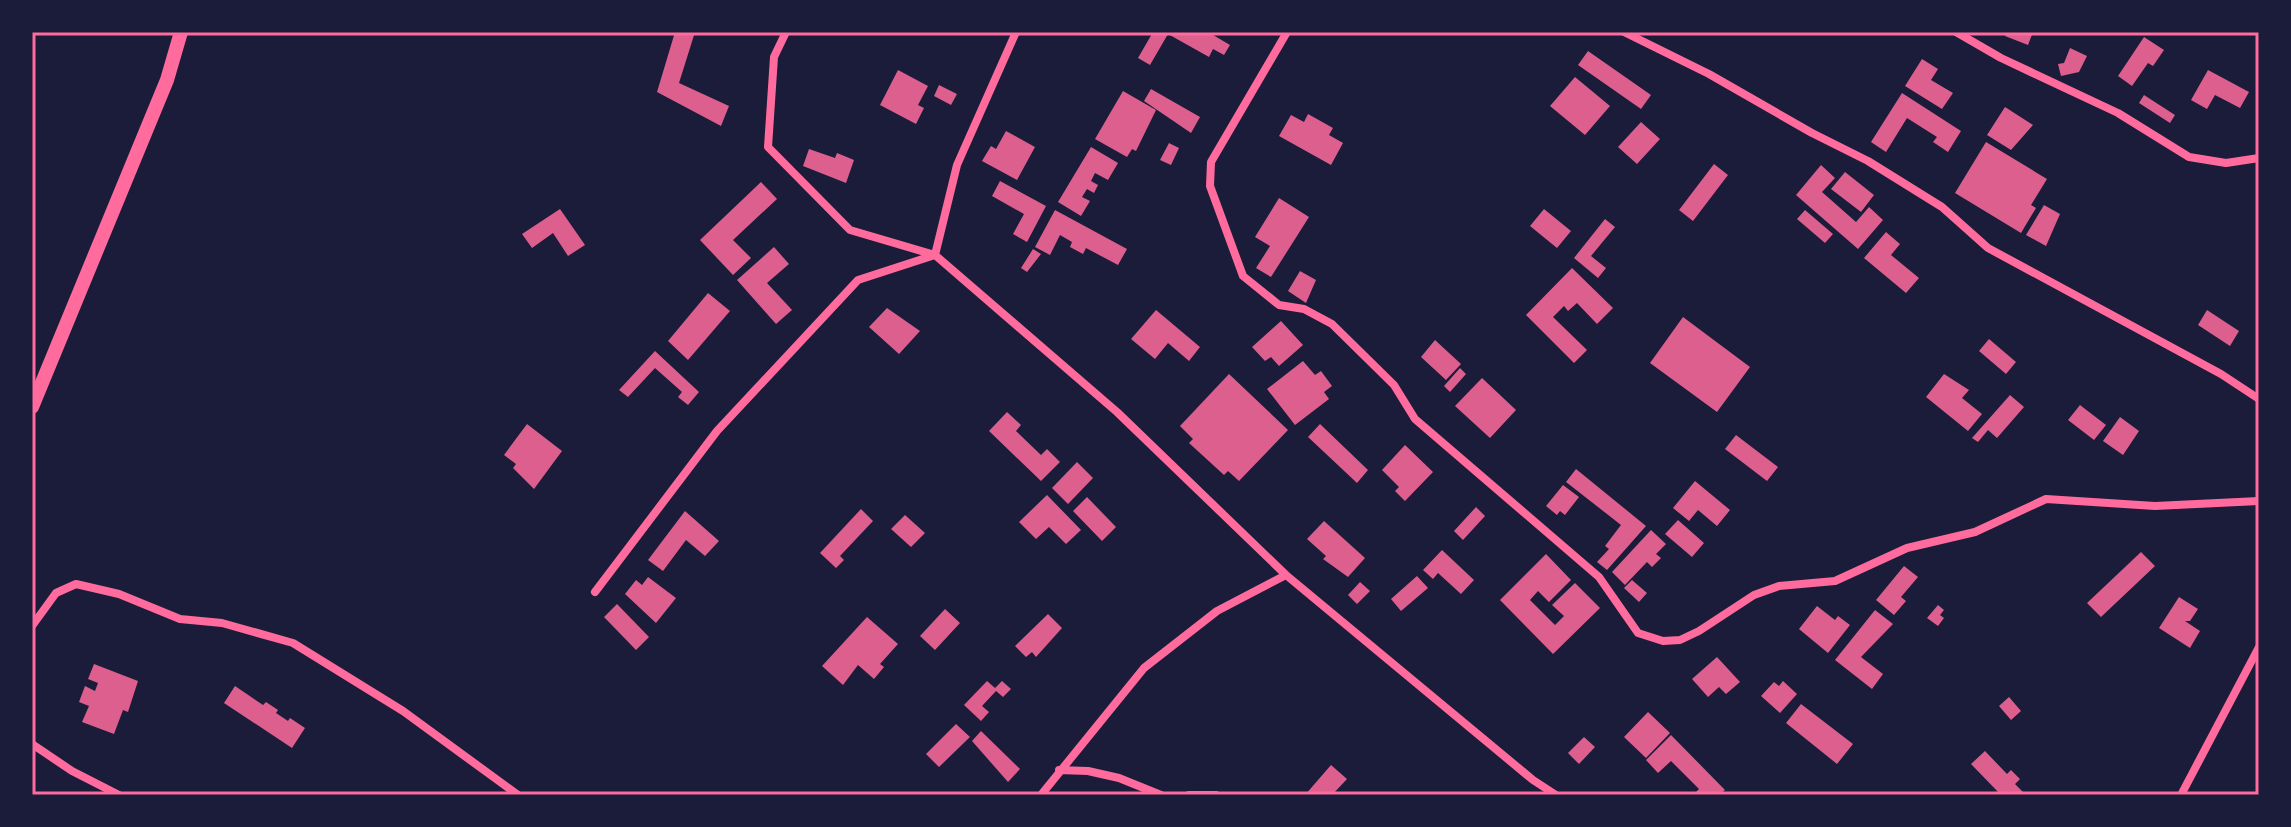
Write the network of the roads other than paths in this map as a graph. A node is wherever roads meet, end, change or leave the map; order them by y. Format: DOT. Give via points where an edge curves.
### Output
graph roads {
  1 [pos="181,32"];
  2 [pos="786,32"];
  3 [pos="1016,32"];
  4 [pos="1287,32"];
  5 [pos="1624,32"];
  6 [pos="1956,32"];
  7 [pos="2259,158"];
  8 [pos="935,255"];
  9 [pos="2259,399"];
  10 [pos="32,407"];
  11 [pos="2259,501"];
  12 [pos="1286,575"];
  13 [pos="595,592"];
  14 [pos="32,626"];
  15 [pos="2259,647"];
  16 [pos="32,744"];
  17 [pos="1059,770"];
  18 [pos="119,795"];
  19 [pos="518,795"];
  20 [pos="1041,795"];
  21 [pos="1161,795"];
  22 [pos="1189,795"];
  23 [pos="1216,795"];
  24 [pos="1556,795"];
  25 [pos="2181,795"];
  1 -- 10 [label="street" via="167,80"];
  2 -- 8 [label="street" via="774,57 768,147 850,230"];
  3 -- 8 [label="street" via="957,165"];
  4 -- 11 [label="street" via="1211,162 1210,186 1243,276 1279,305 1304,309 1332,324 1394,385 1415,419 1599,577 1638,633 1680,640 1754,595 1779,586 1835,581 1907,548 1975,532 2046,499 2155,506"];
  5 -- 9 [label="street" via="1868,161 1942,207 1988,248"];
  6 -- 7 [label="street" via="2118,113 2189,157 2226,163"];
  8 -- 12 [label="street" via="1117,412"];
  8 -- 13 [label="street" via="858,280 717,431"];
  12 -- 17 [label="street" via="1217,611 1144,668"];
  12 -- 24 [label="street"];
  14 -- 19 [label="street" via="56,593 76,584 119,594 180,619 222,623 293,643 403,711"];
  15 -- 25 [label="street"];
  16 -- 18 [label="street"];
  17 -- 20 [label="street"];
  17 -- 21 [label="street" via="1119,778"];
  22 -- 23 [label="street"];
}
